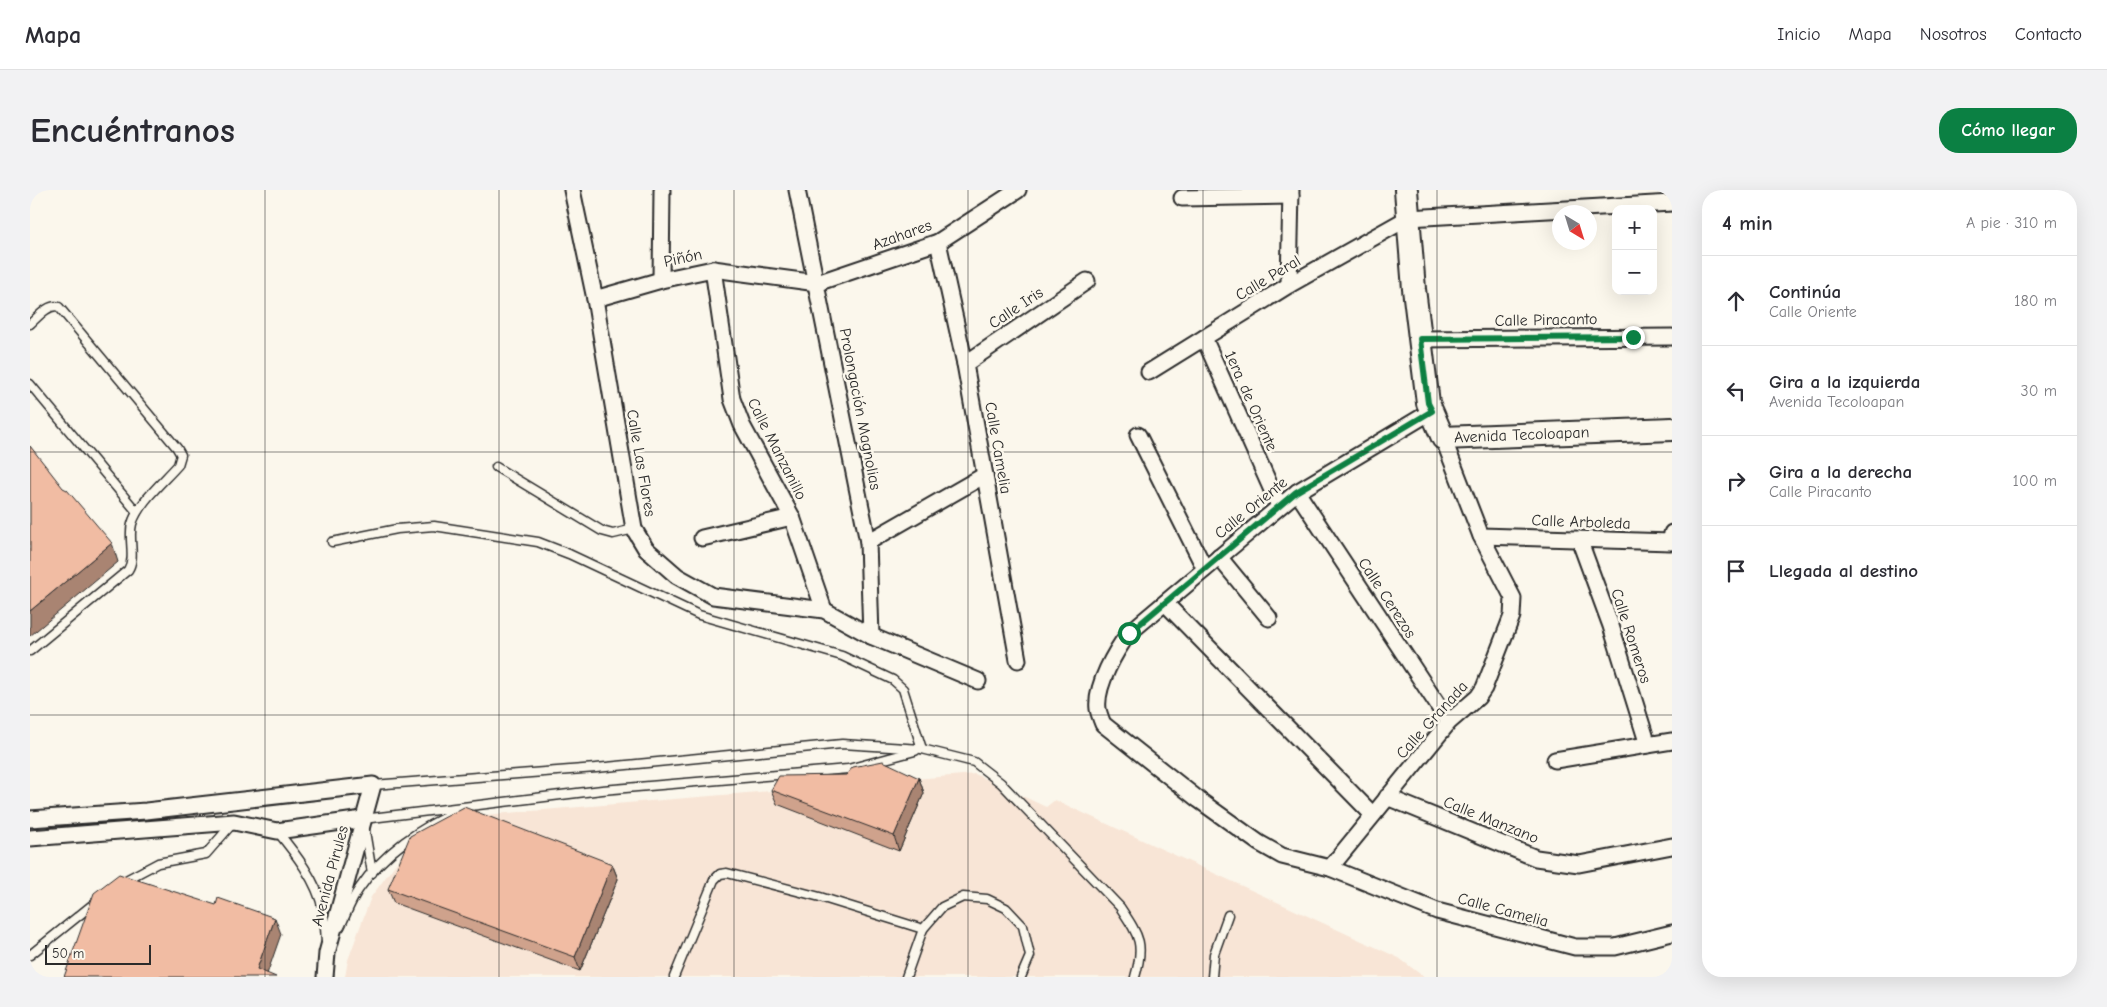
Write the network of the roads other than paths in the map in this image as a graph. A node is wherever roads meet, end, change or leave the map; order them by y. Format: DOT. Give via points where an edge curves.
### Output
graph roads {
  1 [pos="572,190"];
  2 [pos="662,190"];
  3 [pos="797,190"];
  4 [pos="1018,190"];
  5 [pos="1406,190"];
  6 [pos="1291,193"];
  7 [pos="1182,198"];
  8 [pos="1672,202"];
  9 [pos="1408,218"];
  10 [pos="938,242"];
  11 [pos="713,269"];
  12 [pos="661,280"];
  13 [pos="1087,281"];
  14 [pos="817,283"];
  15 [pos="1289,285"];
  16 [pos="594,295"];
  17 [pos="30,324"];
  18 [pos="1672,337"];
  19 [pos="1204,338"];
  20 [pos="1420,339"];
  21 [pos="965,364"];
  22 [pos="1149,372"];
  23 [pos="30,384"];
  24 [pos="1432,411"];
  25 [pos="1672,429"];
  26 [pos="1138,435"];
  27 [pos="1443,438"];
  28 [pos="496,467"];
  29 [pos="986,475"];
  30 [pos="1296,492"];
  31 [pos="1279,506"];
  32 [pos="137,512"];
  33 [pos="792,518"];
  34 [pos="634,529"];
  35 [pos="1481,536"];
  36 [pos="702,538"];
  37 [pos="1578,539"];
  38 [pos="1672,541"];
  39 [pos="332,542"];
  40 [pos="868,542"];
  41 [pos="1218,557"];
  42 [pos="1205,569"];
  43 [pos="1165,603"];
  44 [pos="824,610"];
  45 [pos="1269,618"];
  46 [pos="1129,633"];
  47 [pos="871,636"];
  48 [pos="30,651"];
  49 [pos="1018,660"];
  50 [pos="978,681"];
  51 [pos="1449,722"];
  52 [pos="1672,741"];
  53 [pos="1648,745"];
  54 [pos="922,749"];
  55 [pos="1555,760"];
  56 [pos="373,784"];
  57 [pos="1387,797"];
  58 [pos="470,806"];
  59 [pos="146,811"];
  60 [pos="1373,814"];
  61 [pos="30,819"];
  62 [pos="363,819"];
  63 [pos="234,822"];
  64 [pos="147,828"];
  65 [pos="277,831"];
  66 [pos="30,838"];
  67 [pos="1672,846"];
  68 [pos="1330,868"];
  69 [pos="372,873"];
  70 [pos="116,886"];
  71 [pos="100,898"];
  72 [pos="1228,915"];
  73 [pos="923,929"];
  74 [pos="1672,933"];
  75 [pos="327,953"];
  76 [pos="30,954"];
  77 [pos="325,977"];
  78 [pos="674,977"];
  79 [pos="906,977"];
  80 [pos="1021,977"];
  81 [pos="1135,977"];
  82 [pos="1212,977"];
  1 -- 16 [label="street, Calle Las Flores"];
  2 -- 12 [label="street"];
  3 -- 14 [label="street, Prolongación Magnolias"];
  4 -- 10 [label="street, Azahares"];
  5 -- 9 [label="street, Avenida Tecoloapan"];
  6 -- 7 [label="street"];
  6 -- 15 [label="street"];
  8 -- 9 [label="street"];
  9 -- 15 [label="street, Calle Peral"];
  9 -- 20 [label="street, Avenida Tecoloapan"];
  10 -- 14 [label="street, Azahares"];
  10 -- 21 [label="street, Calle Camelia"];
  11 -- 12 [label="street, Piñón"];
  11 -- 14 [label="street, Piñón"];
  11 -- 33 [label="street, Calle Manzanillo" via="732,399 742,425"];
  12 -- 16 [label="street, Piñón"];
  13 -- 21 [label="street, Calle Iris"];
  14 -- 40 [label="street, Prolongación Magnolias"];
  15 -- 19 [label="street, Calle Peral"];
  16 -- 34 [label="street, Calle Las Flores"];
  17 -- 32 [label="lane" via="50,307 59,307 181,455 178,464"];
  18 -- 20 [label="street, Calle Piracanto"];
  19 -- 22 [label="street, Calle Peral"];
  19 -- 31 [label="street, 1era. de Oriente"];
  20 -- 24 [label="street, Avenida Tecoloapan" via="1428,403"];
  21 -- 29 [label="street, Calle Camelia"];
  23 -- 32 [label="lane"];
  24 -- 27 [label="street, Avenida Tecoloapan"];
  24 -- 30 [label="street, Calle Oriente"];
  25 -- 27 [label="street, Avenida Tecoloapan"];
  26 -- 42 [label="street"];
  27 -- 35 [label="street, Calle Granada"];
  28 -- 34 [label="lane" via="602,531 614,534"];
  29 -- 40 [label="street"];
  29 -- 49 [label="street, Calle Camelia"];
  30 -- 31 [label="street, Calle Oriente"];
  30 -- 51 [label="street, Calle Cerezos"];
  31 -- 41 [label="street, Calle Oriente"];
  32 -- 48 [label="lane" via="131,526 131,563 128,570"];
  33 -- 36 [label="street"];
  33 -- 44 [label="street, Calle Manzanillo"];
  34 -- 44 [label="street, Calle Las Flores" via="646,549 677,576 713,596"];
  35 -- 37 [label="street, Calle Arboleda"];
  35 -- 51 [label="street, Calle Granada" via="1513,598 1513,611 1484,688"];
  37 -- 38 [label="street, Calle Arboleda"];
  37 -- 53 [label="street, Calle Romeros" via="1611,626"];
  39 -- 54 [label="lane" via="397,529 434,526 546,545 699,615 842,656 893,680 903,689"];
  40 -- 47 [label="street, Prolongación Magnolias"];
  41 -- 42 [label="street, Calle Oriente"];
  41 -- 45 [label="street"];
  42 -- 43 [label="street, Calle Oriente"];
  43 -- 46 [label="street, Calle Oriente"];
  43 -- 60 [label="street"];
  44 -- 47 [label="street"];
  46 -- 68 [label="street, Calle Camelia" via="1103,678 1098,707 1103,724 1259,843 1282,856"];
  47 -- 50 [label="street"];
  51 -- 57 [label="street, Calle Granada"];
  52 -- 53 [label="street"];
  53 -- 55 [label="street"];
  54 -- 56 [label="lane" via="842,744 596,768"];
  54 -- 58 [label="lane" via="848,769 602,790"];
  54 -- 81 [label="lane" via="974,762 1002,783 1120,907 1136,931 1141,955"];
  56 -- 59 [label="street"];
  56 -- 62 [label="street, Avenida Pirules"];
  57 -- 60 [label="street, Calle Granada"];
  57 -- 67 [label="street, Calle Manzano" via="1536,858 1578,864"];
  58 -- 62 [label="lane"];
  58 -- 69 [label="lane" via="436,820 408,839"];
  59 -- 61 [label="street"];
  59 -- 64 [label="street"];
  60 -- 68 [label="street, Calle Granada"];
  62 -- 65 [label="street"];
  62 -- 69 [label="lane"];
  62 -- 75 [label="street, Avenida Pirules"];
  63 -- 64 [label="street"];
  63 -- 65 [label="street"];
  63 -- 70 [label="lane" via="206,854 158,863"];
  64 -- 66 [label="street"];
  65 -- 75 [label="lane" via="308,873 322,909"];
  68 -- 74 [label="street, Calle Camelia" via="1437,911 1575,947 1615,947"];
  69 -- 75 [label="lane" via="358,890"];
  71 -- 76 [label="lane"];
  72 -- 82 [label="lane" via="1214,954"];
  73 -- 78 [label="lane" via="820,897 727,873 720,874 714,880"];
  73 -- 79 [label="lane"];
  73 -- 80 [label="lane" via="942,907 963,897 987,899 1006,908 1023,926 1030,956"];
  75 -- 77 [label="street, Avenida Pirules"];
}
